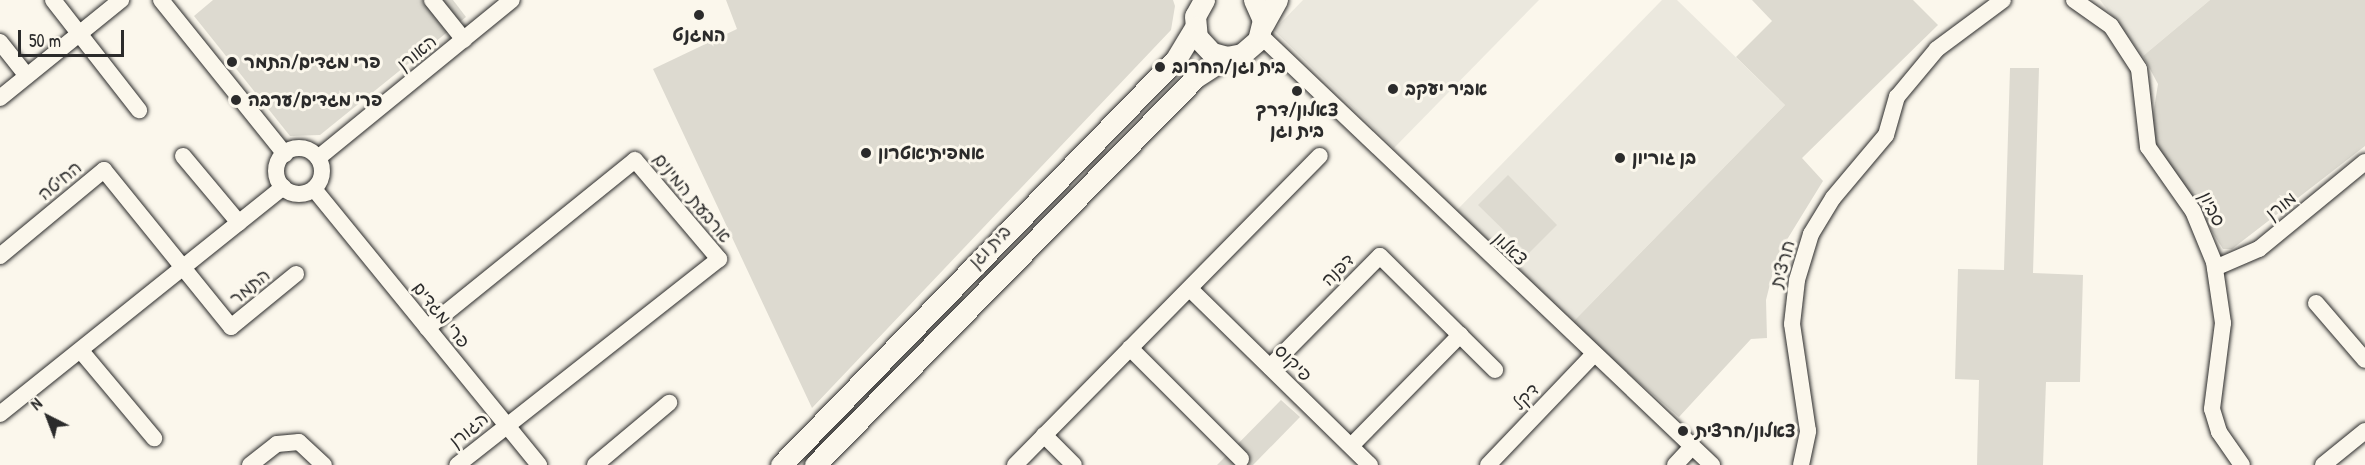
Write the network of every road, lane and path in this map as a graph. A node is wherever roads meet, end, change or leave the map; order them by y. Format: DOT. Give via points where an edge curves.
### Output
graph roads {
  1 [pos="53,0"];
  2 [pos="121,0"];
  3 [pos="161,0"];
  4 [pos="432,0"];
  5 [pos="512,0"];
  6 [pos="1254,0"];
  7 [pos="1277,0"];
  8 [pos="2003,0"];
  9 [pos="2074,0"];
  10 [pos="1199,8"];
  11 [pos="79,33"];
  12 [pos="1258,36"];
  13 [pos="464,40"];
  14 [pos="0,42"];
  15 [pos="1227,57"];
  16 [pos="27,76"];
  17 [pos="0,98"];
  18 [pos="139,110"];
  19 [pos="285,154"];
  20 [pos="183,156"];
  21 [pos="1320,156"];
  22 [pos="318,158"];
  23 [pos="2365,162"];
  24 [pos="283,187"];
  25 [pos="314,189"];
  26 [pos="239,223"];
  27 [pos="0,256"];
  28 [pos="183,268"];
  29 [pos="2215,268"];
  30 [pos="296,274"];
  31 [pos="1190,289"];
  32 [pos="2316,303"];
  33 [pos="427,328"];
  34 [pos="1460,335"];
  35 [pos="1130,348"];
  36 [pos="81,351"];
  37 [pos="1593,356"];
  38 [pos="2365,360"];
  39 [pos="1270,367"];
  40 [pos="1495,370"];
  41 [pos="669,403"];
  42 [pos="0,414"];
  43 [pos="506,425"];
  44 [pos="2365,431"];
  45 [pos="1044,435"];
  46 [pos="153,438"];
  47 [pos="1351,446"];
  48 [pos="1692,447"];
  49 [pos="1241,459"];
  50 [pos="250,465"];
  51 [pos="324,465"];
  52 [pos="457,465"];
  53 [pos="539,465"];
  54 [pos="595,465"];
  55 [pos="781,465"];
  56 [pos="815,465"];
  57 [pos="1015,465"];
  58 [pos="1074,465"];
  59 [pos="1370,465"];
  60 [pos="1488,465"];
  61 [pos="1675,465"];
  62 [pos="1712,465"];
  63 [pos="1801,465"];
  64 [pos="2242,465"];
  65 [pos="2323,465"];
  1 -- 11 [label="street"];
  2 -- 11 [label="street"];
  3 -- 19 [label="street"];
  4 -- 13 [label="street"];
  5 -- 13 [label="street, האורן"];
  6 -- 12 [label="main road"];
  7 -- 12 [label="main road"];
  8 -- 63 [label="street, חרצית" via="1937,49 1897,97 1886,135 1833,198 1802,262 1792,340 1808,431"];
  9 -- 29 [label="street, סביון" via="2111,26 2139,69 2148,147 2193,211"];
  10 -- 15 [label="main road" via="1207,50"];
  10 -- 55 [label="main road, בית וגן" via="1176,59"];
  11 -- 16 [label="street"];
  11 -- 18 [label="street"];
  12 -- 15 [label="main road, בית וגן"];
  12 -- 37 [label="street, צאלון"];
  13 -- 22 [label="street, האורן"];
  14 -- 16 [label="street"];
  15 -- 56 [label="main road, בית וגן" via="1196,76"];
  16 -- 17 [label="street"];
  19 -- 22 [label="street" via="302,149"];
  19 -- 24 [label="street" via="277,166"];
  20 -- 26 [label="street"];
  21 -- 31 [label="street"];
  22 -- 25 [label="street" via="322,171"];
  23 -- 29 [label="street, מורן" via="2259,249"];
  24 -- 25 [label="street" via="301,194"];
  24 -- 26 [label="street"];
  25 -- 33 [label="street, פרי מגדים"];
  26 -- 28 [label="street"];
  27 -- 28 [label="street, החיטה" via="104,171"];
  28 -- 30 [label="street, התמר" via="231,327"];
  28 -- 36 [label="street"];
  29 -- 64 [label="street, סביון" via="2223,323 2212,409 2219,432"];
  31 -- 35 [label="street"];
  31 -- 39 [label="street, פיקוס"];
  32 -- 38 [label="street"];
  33 -- 43 [label="street, פרי מגדים"];
  33 -- 43 [label="street, ארבעת המינים" via="635,160 719,259"];
  34 -- 39 [label="street, דפנה" via="1380,256"];
  34 -- 40 [label="street, דפנה"];
  34 -- 47 [label="street"];
  35 -- 45 [label="street"];
  35 -- 49 [label="street"];
  36 -- 42 [label="street"];
  36 -- 46 [label="street"];
  37 -- 48 [label="street, צאלון"];
  37 -- 60 [label="street, דקל"];
  39 -- 47 [label="street, פיקוס"];
  41 -- 54 [label="street"];
  43 -- 52 [label="street, הגורן"];
  43 -- 53 [label="street, פרי מגדים"];
  44 -- 65 [label="street"];
  45 -- 57 [label="street"];
  45 -- 58 [label="street"];
  47 -- 59 [label="street, פיקוס"];
  48 -- 61 [label="street"];
  48 -- 62 [label="street, צאלון"];
  50 -- 51 [label="street" via="277,444 299,442"];
}
